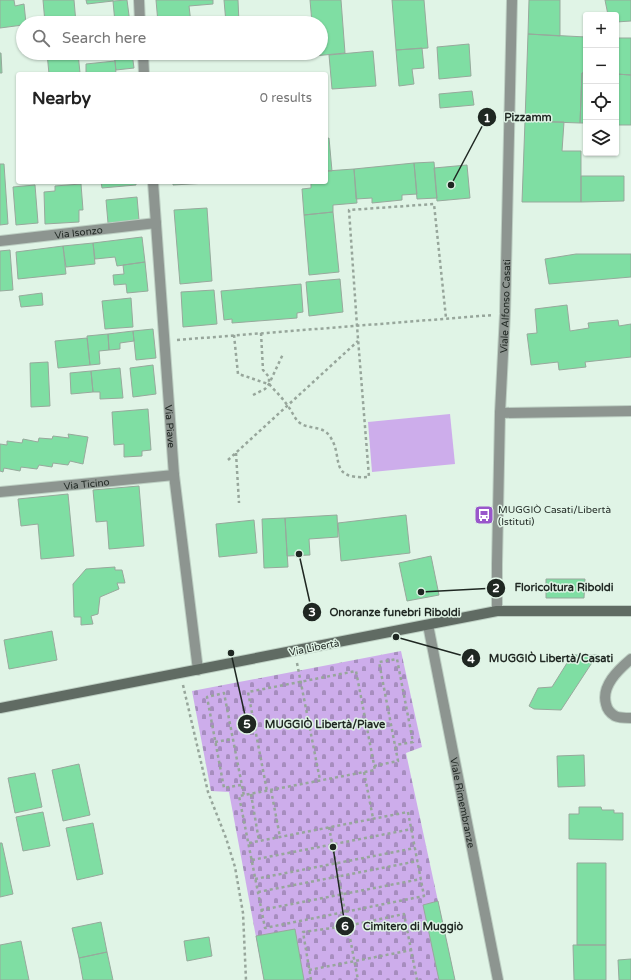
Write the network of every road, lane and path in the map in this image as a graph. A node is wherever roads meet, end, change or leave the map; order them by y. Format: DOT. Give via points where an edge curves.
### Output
graph roads {
  1 [pos="138,0"];
  2 [pos="512,0"];
  3 [pos="139,16"];
  4 [pos="143,60"];
  5 [pos="144,72"];
  6 [pos="153,184"];
  7 [pos="156,223"];
  8 [pos="0,241"];
  9 [pos="505,314"];
  10 [pos="446,318"];
  11 [pos="356,326"];
  12 [pos="261,333"];
  13 [pos="234,335"];
  14 [pos="164,341"];
  15 [pos="358,341"];
  16 [pos="283,354"];
  17 [pos="269,384"];
  18 [pos="253,395"];
  19 [pos="288,405"];
  20 [pos="631,411"];
  21 [pos="500,413"];
  22 [pos="236,453"];
  23 [pos="228,460"];
  24 [pos="174,475"];
  25 [pos="0,492"];
  26 [pos="239,503"];
  27 [pos="497,611"];
  28 [pos="631,611"];
  29 [pos="428,625"];
  30 [pos="295,651"];
  31 [pos="631,659"];
  32 [pos="198,670"];
  33 [pos="180,673"];
  34 [pos="301,682"];
  35 [pos="0,708"];
  36 [pos="631,718"];
  37 [pos="233,739"];
  38 [pos="215,742"];
  39 [pos="395,745"];
  40 [pos="374,766"];
  41 [pos="364,772"];
  42 [pos="320,780"];
  43 [pos="242,785"];
  44 [pos="271,790"];
  45 [pos="267,791"];
  46 [pos="251,794"];
  47 [pos="244,796"];
  48 [pos="374,818"];
  49 [pos="328,827"];
  50 [pos="412,829"];
  51 [pos="280,837"];
  52 [pos="259,841"];
  53 [pos="249,843"];
  54 [pos="332,845"];
  55 [pos="415,848"];
  56 [pos="252,860"];
  57 [pos="418,861"];
  58 [pos="336,864"];
  59 [pos="338,876"];
  60 [pos="421,878"];
  61 [pos="256,879"];
  62 [pos="258,892"];
  63 [pos="342,894"];
  64 [pos="261,910"];
  65 [pos="345,912"];
  66 [pos="347,926"];
  67 [pos="412,950"];
  68 [pos="354,962"];
  69 [pos="309,970"];
  70 [pos="246,980"];
  71 [pos="311,980"];
  72 [pos="358,980"];
  73 [pos="417,980"];
  74 [pos="498,980"];
  1 -- 3 [label="street"];
  2 -- 9 [label="street, Viale Alfonso Casati"];
  4 -- 5 [label="street"];
  6 -- 7 [label="street, Via Piave"];
  7 -- 8 [label="street, Via Isonzo"];
  7 -- 14 [label="street, Via Piave"];
  9 -- 10 [label="path"];
  9 -- 21 [label="street, Viale Alfonso Casati"];
  10 -- 11 [label="path"];
  10 -- 11 [label="path" via="434,204 349,210"];
  11 -- 12 [label="path"];
  11 -- 15 [label="path"];
  12 -- 13 [label="path"];
  12 -- 17 [label="path" via="264,370 269,377"];
  13 -- 14 [label="path"];
  13 -- 17 [label="path" via="238,374"];
  14 -- 24 [label="street, Via Piave"];
  15 -- 19 [label="path"];
  15 -- 19 [label="path" via="369,477 356,478 342,470 327,433 298,422"];
  16 -- 17 [label="path"];
  17 -- 18 [label="path"];
  17 -- 19 [label="path"];
  19 -- 22 [label="path"];
  20 -- 21 [label="street"];
  21 -- 27 [label="street, Viale Alfonso Casati"];
  22 -- 23 [label="path"];
  22 -- 26 [label="path"];
  24 -- 25 [label="street, Via Ticino"];
  24 -- 32 [label="street, Via Piave"];
  27 -- 28 [label="street, Via Libertà"];
  27 -- 29 [label="street, Via Libertà"];
  29 -- 30 [label="street, Via Libertà"];
  29 -- 74 [label="street, Viale Rimembranze"];
  30 -- 32 [label="street, Via Libertà"];
  30 -- 34 [label="path"];
  31 -- 36 [label="street" via="610,681 604,697 607,709 616,717"];
  32 -- 33 [label="street, Via Libertà"];
  33 -- 35 [label="street, Via Libertà"];
  33 -- 70 [label="path" via="208,792 235,867 243,913"];
  34 -- 40 [label="path" via="356,671"];
  34 -- 42 [label="path"];
  34 -- 45 [label="path" via="248,692"];
  37 -- 38 [label="path"];
  37 -- 38 [label="path" via="224,693 207,697"];
  37 -- 43 [label="path"];
  38 -- 43 [label="path" via="224,788"];
  39 -- 39 [label="path" via="379,662 397,659 414,742"];
  39 -- 40 [label="path" via="398,761"];
  40 -- 41 [label="path" via="375,770"];
  41 -- 42 [label="path"];
  41 -- 48 [label="path"];
  42 -- 44 [label="path"];
  43 -- 47 [label="path"];
  44 -- 45 [label="path"];
  44 -- 51 [label="path"];
  45 -- 46 [label="path"];
  46 -- 47 [label="path"];
  46 -- 52 [label="path"];
  47 -- 53 [label="path" via="239,796"];
  48 -- 49 [label="path"];
  48 -- 50 [label="path" via="408,812"];
  49 -- 51 [label="path"];
  49 -- 54 [label="path"];
  50 -- 54 [label="path"];
  50 -- 55 [label="path"];
  51 -- 52 [label="path"];
  52 -- 53 [label="path"];
  53 -- 56 [label="path"];
  54 -- 56 [label="path"];
  54 -- 58 [label="path"];
  55 -- 57 [label="path"];
  55 -- 58 [label="path"];
  56 -- 61 [label="path"];
  57 -- 59 [label="path"];
  57 -- 60 [label="path"];
  58 -- 59 [label="path"];
  58 -- 61 [label="path"];
  59 -- 62 [label="path"];
  59 -- 63 [label="path"];
  60 -- 63 [label="path"];
  60 -- 65 [label="path" via="424,896"];
  61 -- 62 [label="path"];
  62 -- 64 [label="path"];
  63 -- 64 [label="path"];
  63 -- 65 [label="path"];
  64 -- 65 [label="path" via="265,928"];
  65 -- 66 [label="path"];
  66 -- 67 [label="path" via="404,914"];
  66 -- 68 [label="path"];
  66 -- 69 [label="path" via="303,932"];
  67 -- 68 [label="path"];
  67 -- 73 [label="path"];
  68 -- 69 [label="path"];
  68 -- 72 [label="path"];
  69 -- 71 [label="path"];
}
